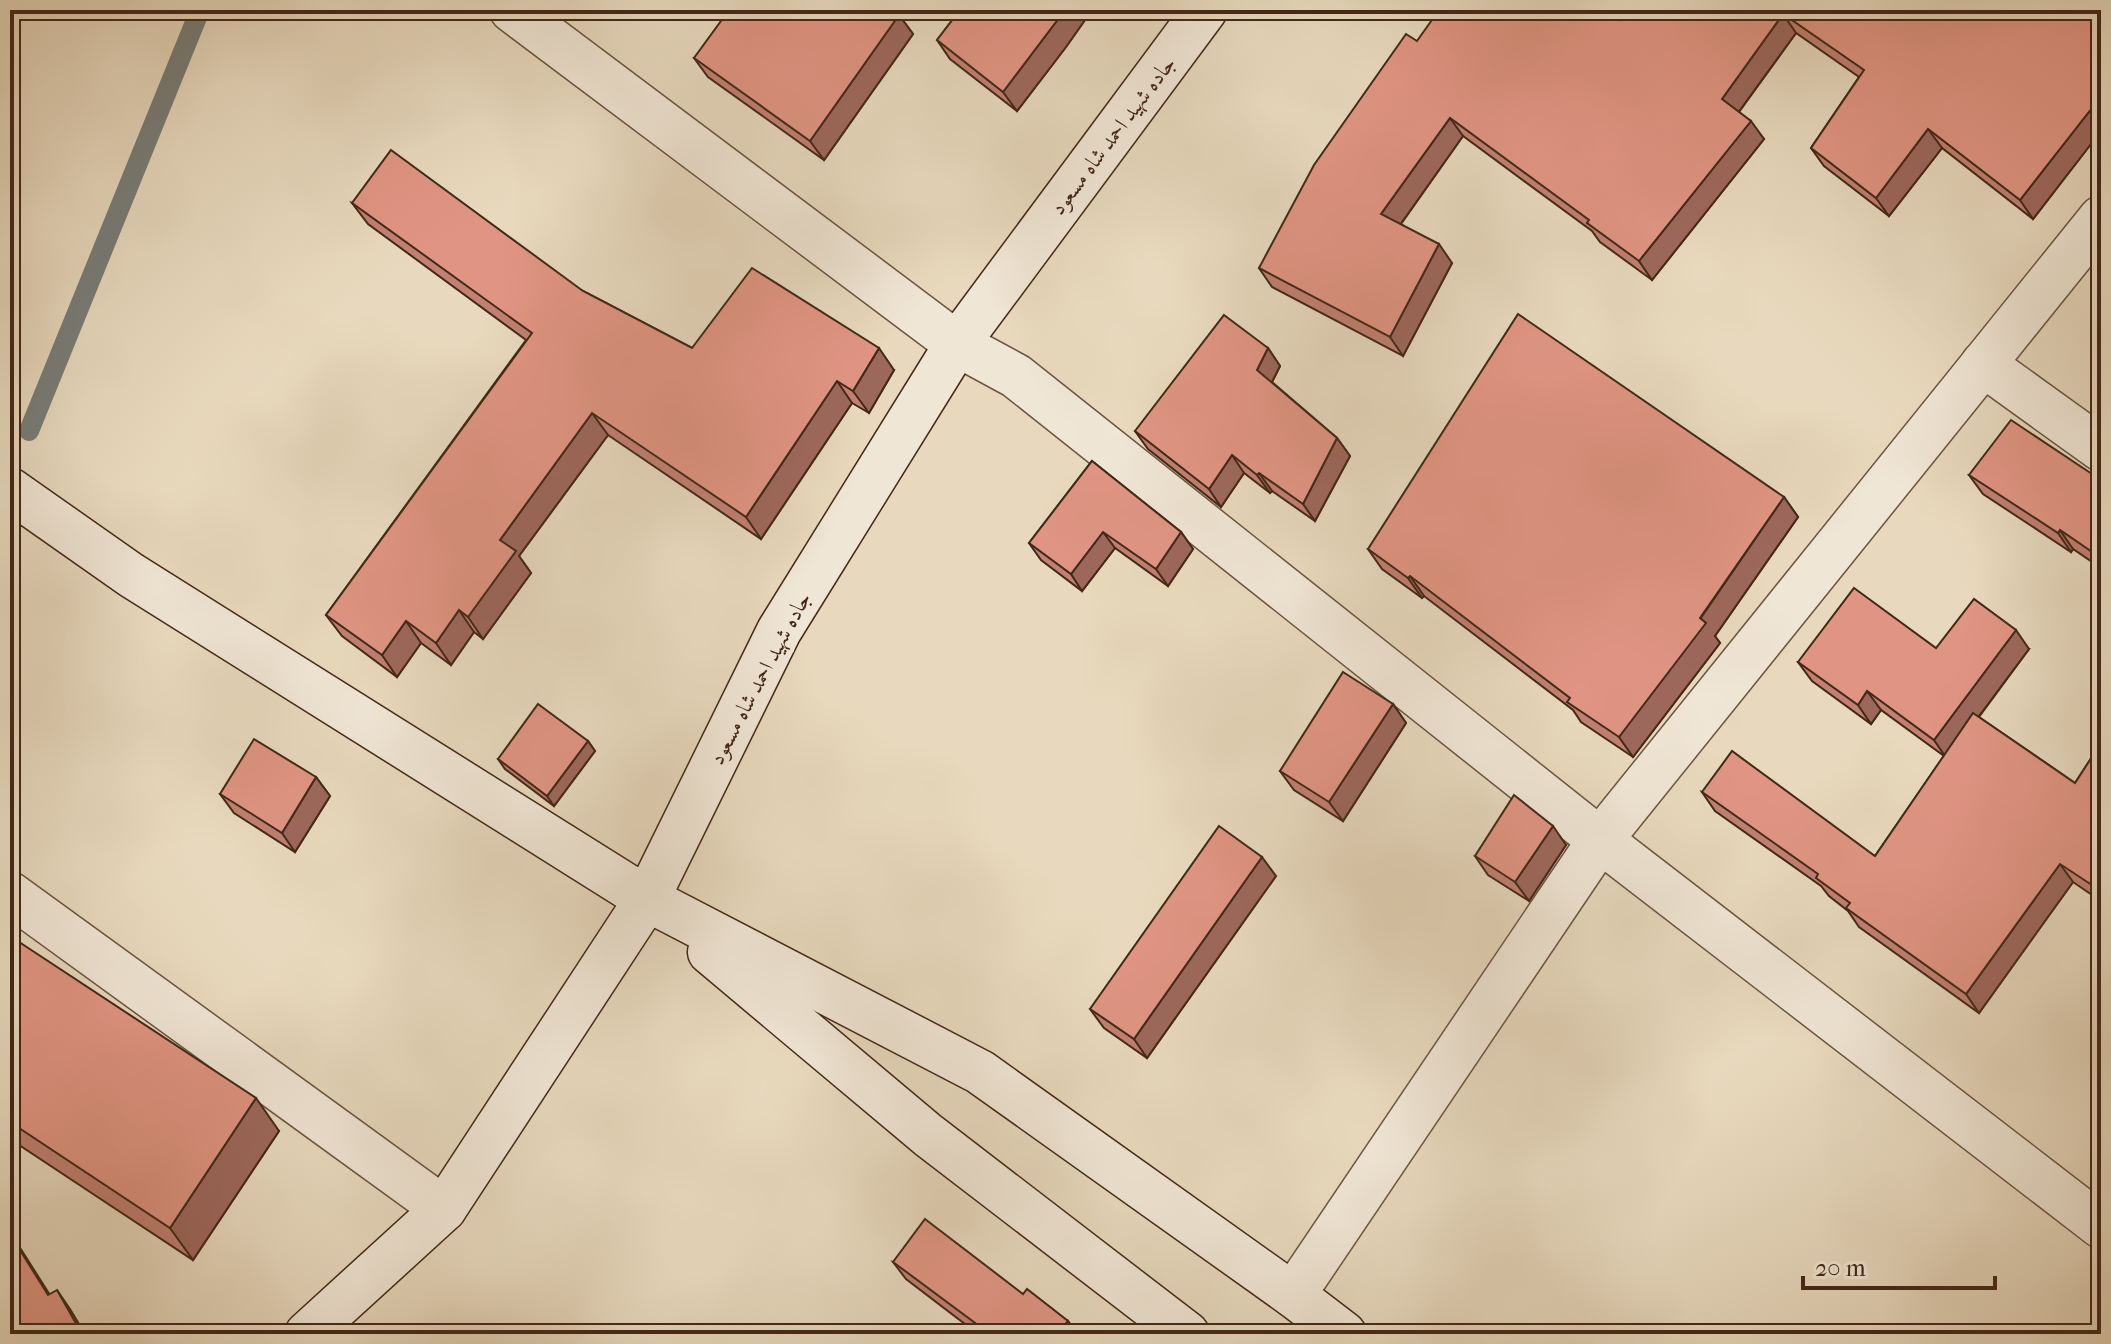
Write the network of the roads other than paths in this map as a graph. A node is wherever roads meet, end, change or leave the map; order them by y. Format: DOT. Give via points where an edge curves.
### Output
graph roads {
  1 [pos="512,10"];
  2 [pos="1205,10"];
  3 [pos="2101,218"];
  4 [pos="957,344"];
  5 [pos="1983,364"];
  6 [pos="2101,449"];
  7 [pos="10,490"];
  8 [pos="1600,840"];
  9 [pos="10,894"];
  10 [pos="647,899"];
  11 [pos="444,1209"];
  12 [pos="2101,1226"];
  13 [pos="1293,1295"];
  14 [pos="307,1334"];
  15 [pos="1187,1334"];
  16 [pos="1344,1334"];
  1 -- 4 [label="street"];
  2 -- 4 [label="street, جاده شهيد احمد شاه مسعود"];
  3 -- 5 [label="street"];
  4 -- 8 [label="street" via="1016,376"];
  4 -- 10 [label="street, جاده شهيد احمد شاه مسعود" via="779,631"];
  5 -- 6 [label="street"];
  5 -- 8 [label="street"];
  7 -- 10 [label="street" via="131,575"];
  8 -- 12 [label="street"];
  8 -- 13 [label="street"];
  9 -- 11 [label="street"];
  10 -- 11 [label="street, جاده شهيد احمد شاه مسعود"];
  10 -- 13 [label="street" via="980,1072"];
  10 -- 15 [label="street" via="928,1135"];
  11 -- 14 [label="street, جاده شهيد احمد شاه مسعود"];
  13 -- 16 [label="street"];
}
